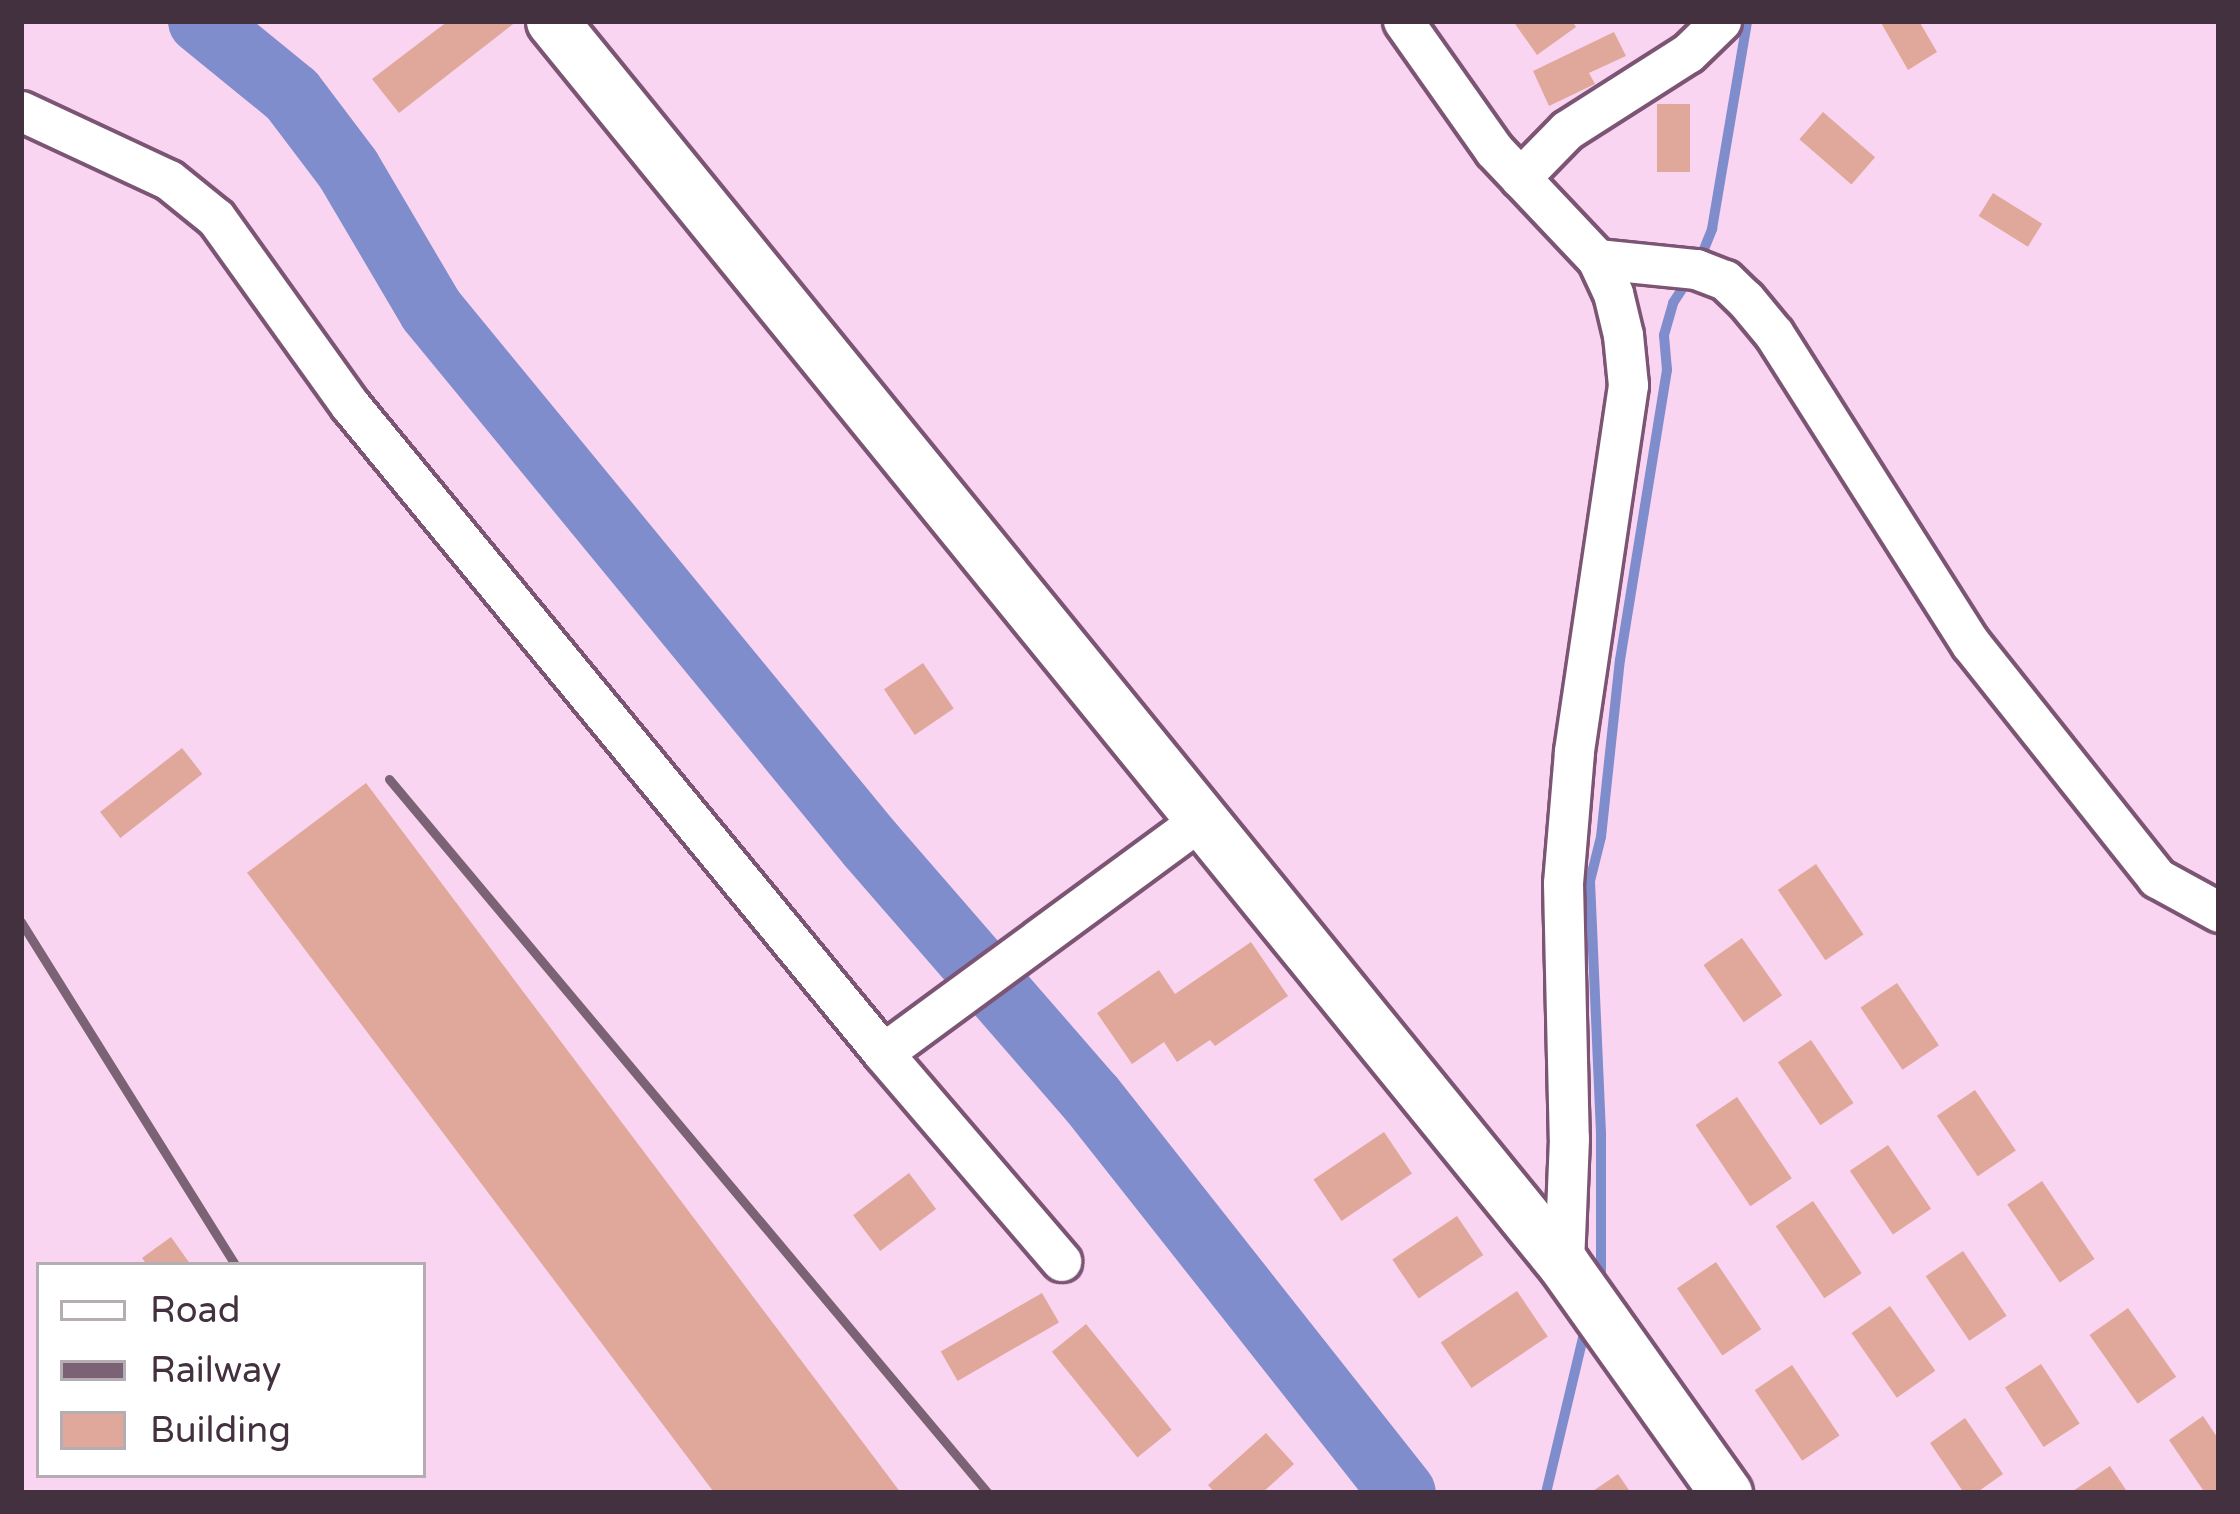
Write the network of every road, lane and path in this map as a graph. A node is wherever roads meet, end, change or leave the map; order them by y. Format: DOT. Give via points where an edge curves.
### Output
graph roads {
  1 [pos="552,21"];
  2 [pos="1403,21"];
  3 [pos="1720,21"];
  4 [pos="21,111"];
  5 [pos="1520,178"];
  6 [pos="1597,260"];
  7 [pos="1201,819"];
  8 [pos="2219,912"];
  9 [pos="883,1053"];
  10 [pos="1061,1261"];
  11 [pos="1564,1265"];
  12 [pos="1726,1493"];
  1 -- 7 [label="street"];
  2 -- 5 [label="street"];
  3 -- 5 [label="street" via="1688,53 1567,130"];
  4 -- 9 [label="street" via="170,180 216,218 350,405"];
  5 -- 6 [label="street"];
  6 -- 8 [label="street" via="1696,268 1745,299 1971,644 2157,878"];
  6 -- 11 [label="street" via="1613,293 1628,385 1574,752 1563,884"];
  7 -- 9 [label="street"];
  7 -- 11 [label="street"];
  9 -- 10 [label="street"];
  11 -- 12 [label="street"];
}
